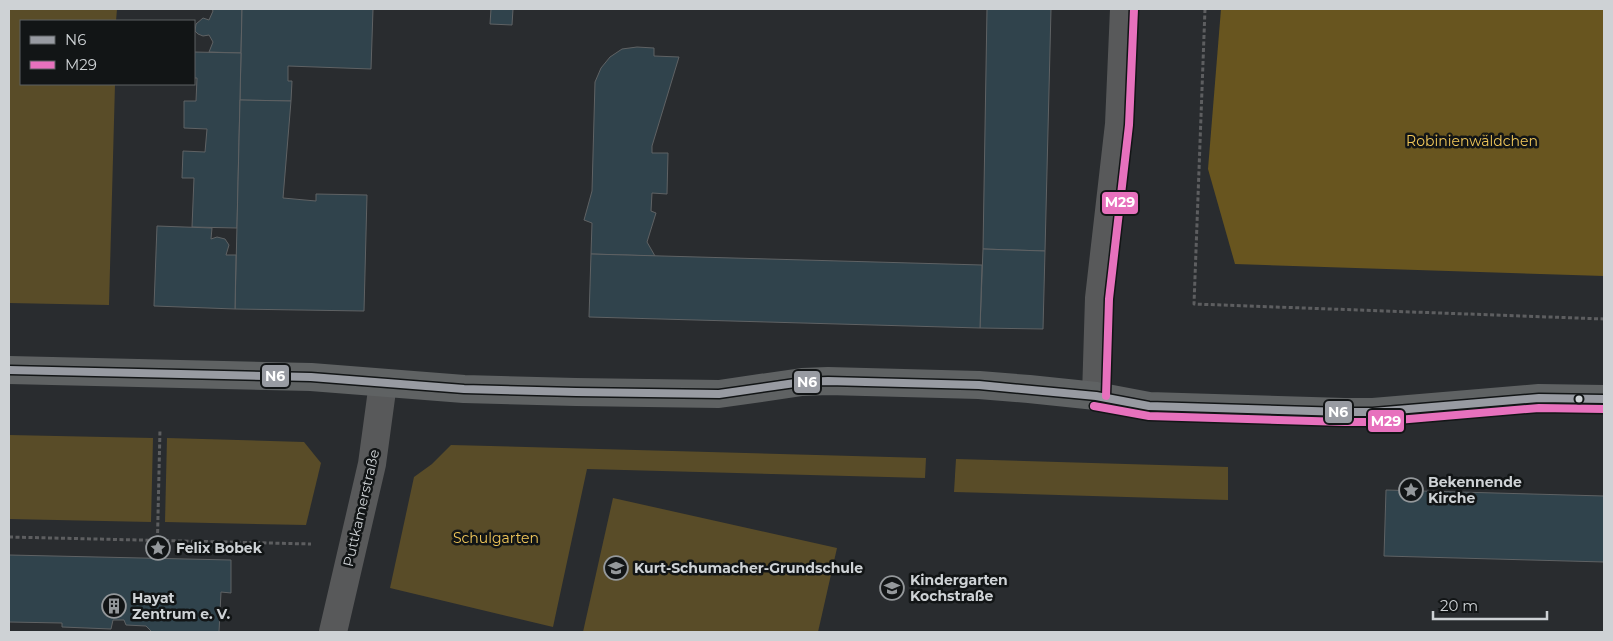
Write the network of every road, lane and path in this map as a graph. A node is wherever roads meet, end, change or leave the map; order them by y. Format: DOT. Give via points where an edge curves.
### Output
graph roads {
  1 [pos="1124,9"];
  2 [pos="1206,9"];
  3 [pos="1604,319"];
  4 [pos="9,370"];
  5 [pos="383,383"];
  6 [pos="1096,396"];
  7 [pos="1604,399"];
  8 [pos="160,429"];
  9 [pos="9,537"];
  10 [pos="157,541"];
  11 [pos="311,544"];
  12 [pos="157,559"];
  13 [pos="332,632"];
  1 -- 6 [label="street" via="1119,124 1099,298"];
  2 -- 3 [label="path" via="1194,304"];
  4 -- 5 [label="main road" via="287,376"];
  5 -- 6 [label="main road" via="489,390 719,394 828,381 979,386"];
  5 -- 13 [label="street, Puttkamerstraße" via="372,464"];
  6 -- 7 [label="main road" via="1150,406 1344,412 1539,398"];
  8 -- 10 [label="path"];
  9 -- 10 [label="path"];
  10 -- 11 [label="path"];
  10 -- 12 [label="path"];
}
